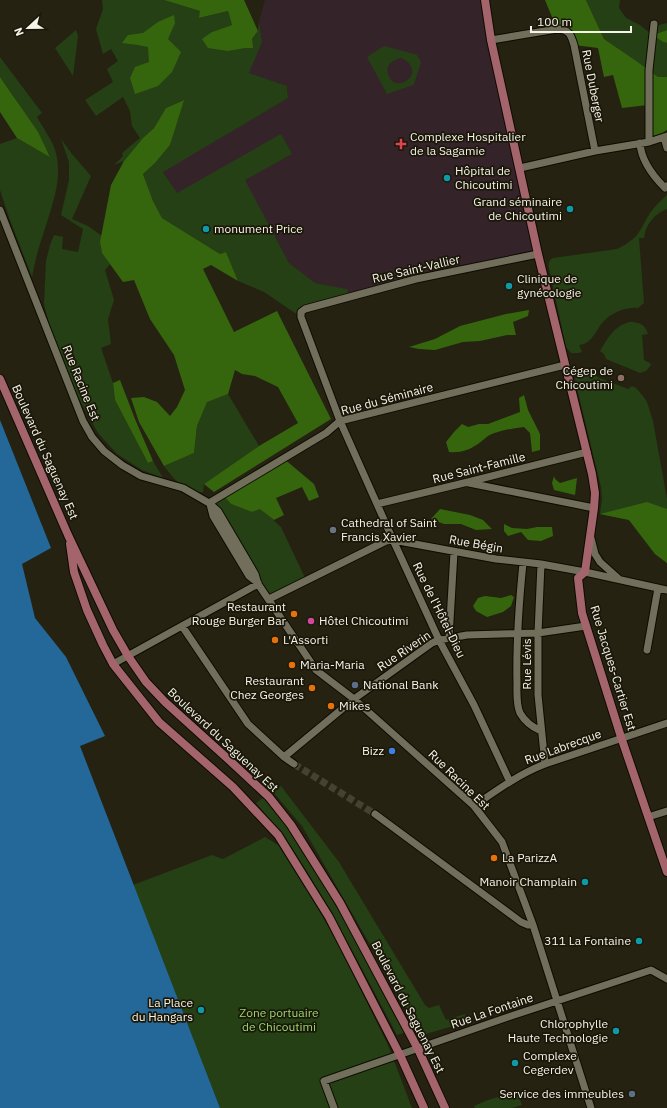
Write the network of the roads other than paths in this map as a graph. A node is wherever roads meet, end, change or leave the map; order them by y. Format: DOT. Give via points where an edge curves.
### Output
graph roads {
  1 [pos="485,0"];
  2 [pos="654,24"];
  3 [pos="491,40"];
  4 [pos="665,136"];
  5 [pos="649,142"];
  6 [pos="640,143"];
  7 [pos="667,148"];
  8 [pos="595,151"];
  9 [pos="520,168"];
  10 [pos="667,186"];
  11 [pos="0,210"];
  12 [pos="538,254"];
  13 [pos="300,312"];
  14 [pos="565,365"];
  15 [pos="0,379"];
  16 [pos="340,421"];
  17 [pos="587,452"];
  18 [pos="468,482"];
  19 [pos="209,503"];
  20 [pos="377,504"];
  21 [pos="594,508"];
  22 [pos="68,535"];
  23 [pos="590,536"];
  24 [pos="393,540"];
  25 [pos="454,552"];
  26 [pos="523,563"];
  27 [pos="541,564"];
  28 [pos="585,572"];
  29 [pos="619,579"];
  30 [pos="258,584"];
  31 [pos="658,588"];
  32 [pos="667,590"];
  33 [pos="269,599"];
  34 [pos="182,626"];
  35 [pos="586,626"];
  36 [pos="538,633"];
  37 [pos="517,634"];
  38 [pos="449,638"];
  39 [pos="439,640"];
  40 [pos="647,650"];
  41 [pos="128,656"];
  42 [pos="114,664"];
  43 [pos="354,699"];
  44 [pos="667,723"];
  45 [pos="541,731"];
  46 [pos="622,738"];
  47 [pos="284,757"];
  48 [pos="294,764"];
  49 [pos="545,764"];
  50 [pos="510,782"];
  51 [pos="474,806"];
  52 [pos="667,812"];
  53 [pos="375,814"];
  54 [pos="648,817"];
  55 [pos="667,872"];
  56 [pos="533,925"];
  57 [pos="667,979"];
  58 [pos="557,1000"];
  59 [pos="418,1049"];
  60 [pos="400,1055"];
  61 [pos="334,1108"];
  62 [pos="424,1108"];
  63 [pos="445,1108"];
  64 [pos="591,1108"];
  1 -- 3 [label="main road, Rue Jacques-Cartier Est"];
  2 -- 5 [label="street" via="649,70"];
  3 -- 8 [label="street, Rue Duberger" via="557,29 569,33 574,46"];
  3 -- 9 [label="main road, Rue Jacques-Cartier Est"];
  4 -- 5 [label="street"];
  4 -- 7 [label="street"];
  5 -- 6 [label="street"];
  6 -- 8 [label="street"];
  6 -- 10 [label="street" via="648,166 665,188"];
  8 -- 9 [label="street"];
  9 -- 12 [label="main road, Rue Jacques-Cartier Est"];
  11 -- 19 [label="street, Rue Racine Est" via="83,421 92,437 104,451 141,476 183,488"];
  12 -- 13 [label="street, Rue Saint-Vallier" via="416,279"];
  12 -- 14 [label="main road, Rue Jacques-Cartier Est"];
  13 -- 16 [label="street, Rue de l'Hôtel-Dieu"];
  14 -- 16 [label="street, Rue du Séminaire"];
  14 -- 17 [label="main road, Rue Jacques-Cartier Est"];
  15 -- 22 [label="main road, Boulevard du Saguenay Est"];
  16 -- 19 [label="street, Rue du Séminaire"];
  16 -- 20 [label="street, Rue de l'Hôtel-Dieu"];
  17 -- 18 [label="street, Rue Saint-Famille"];
  17 -- 21 [label="main road, Rue Jacques-Cartier Est" via="595,493"];
  18 -- 20 [label="street, Rue Saint-Famille"];
  18 -- 21 [label="street"];
  19 -- 30 [label="street, Rue Racine Est" via="218,511 255,574"];
  20 -- 24 [label="street, Rue de l'Hôtel-Dieu"];
  21 -- 23 [label="main road, Rue Jacques-Cartier Est"];
  22 -- 41 [label="main road, Boulevard du Saguenay Est"];
  22 -- 42 [label="main road, Boulevard du Saguenay Est" via="74,572 87,610"];
  23 -- 28 [label="main road, Rue Jacques-Cartier Est"];
  23 -- 29 [label="street" via="600,562"];
  24 -- 25 [label="street, Rue Bégin"];
  24 -- 33 [label="street" via="386,541"];
  24 -- 39 [label="street, Rue de l'Hôtel-Dieu"];
  25 -- 26 [label="street, Rue Bégin"];
  25 -- 38 [label="street"];
  26 -- 27 [label="street, Rue Bégin"];
  26 -- 37 [label="street"];
  27 -- 28 [label="street, Rue Bégin"];
  27 -- 36 [label="street, Rue Lévis"];
  28 -- 29 [label="street, Rue Bégin"];
  28 -- 35 [label="main road, Rue Jacques-Cartier Est" via="578,578"];
  29 -- 31 [label="street, Rue Bégin"];
  30 -- 33 [label="street, Rue Racine Est"];
  30 -- 34 [label="street"];
  31 -- 32 [label="street, Rue Bégin"];
  31 -- 40 [label="street"];
  33 -- 43 [label="street, Rue Racine Est" via="316,670"];
  34 -- 41 [label="street"];
  34 -- 47 [label="street" via="248,724"];
  35 -- 36 [label="street, Rue Riverin"];
  35 -- 46 [label="main road, Rue Jacques-Cartier Est"];
  36 -- 37 [label="street, Rue Riverin"];
  36 -- 45 [label="street, Rue Lévis"];
  37 -- 38 [label="street, Rue Riverin"];
  37 -- 45 [label="street" via="520,713 527,722"];
  38 -- 39 [label="street, Rue Riverin"];
  39 -- 43 [label="street, Rue Riverin"];
  39 -- 50 [label="street, Rue de l'Hôtel-Dieu" via="474,705"];
  41 -- 42 [label="street"];
  41 -- 59 [label="main road, Boulevard du Saguenay Est" via="146,682 165,702 269,796 340,903"];
  42 -- 60 [label="main road, Boulevard du Saguenay Est" via="159,722 233,787 278,835 329,917"];
  43 -- 47 [label="street, Rue Riverin"];
  43 -- 51 [label="street, Rue Racine Est"];
  44 -- 46 [label="street, Rue Labrecque"];
  45 -- 49 [label="street, Rue Lévis"];
  46 -- 49 [label="street, Rue Labrecque"];
  46 -- 54 [label="main road, Rue Jacques-Cartier Est"];
  47 -- 48 [label="street"];
  49 -- 50 [label="street, Rue Labrecque"];
  50 -- 51 [label="street, Rue Labrecque"];
  51 -- 56 [label="street, Rue Racine Est" via="502,842"];
  52 -- 54 [label="street"];
  53 -- 56 [label="street" via="521,922"];
  54 -- 55 [label="main road, Rue Jacques-Cartier Est"];
  56 -- 58 [label="street, Rue Racine Est"];
  57 -- 58 [label="street, Rue La Fontaine" via="650,970"];
  58 -- 59 [label="street, Rue La Fontaine"];
  58 -- 64 [label="street, Rue Racine Est"];
  59 -- 60 [label="street, Rue La Fontaine"];
  59 -- 63 [label="main road, Boulevard du Saguenay Est"];
  60 -- 61 [label="street, Rue La Fontaine" via="324,1081"];
  60 -- 62 [label="main road, Boulevard du Saguenay Est"];
}
